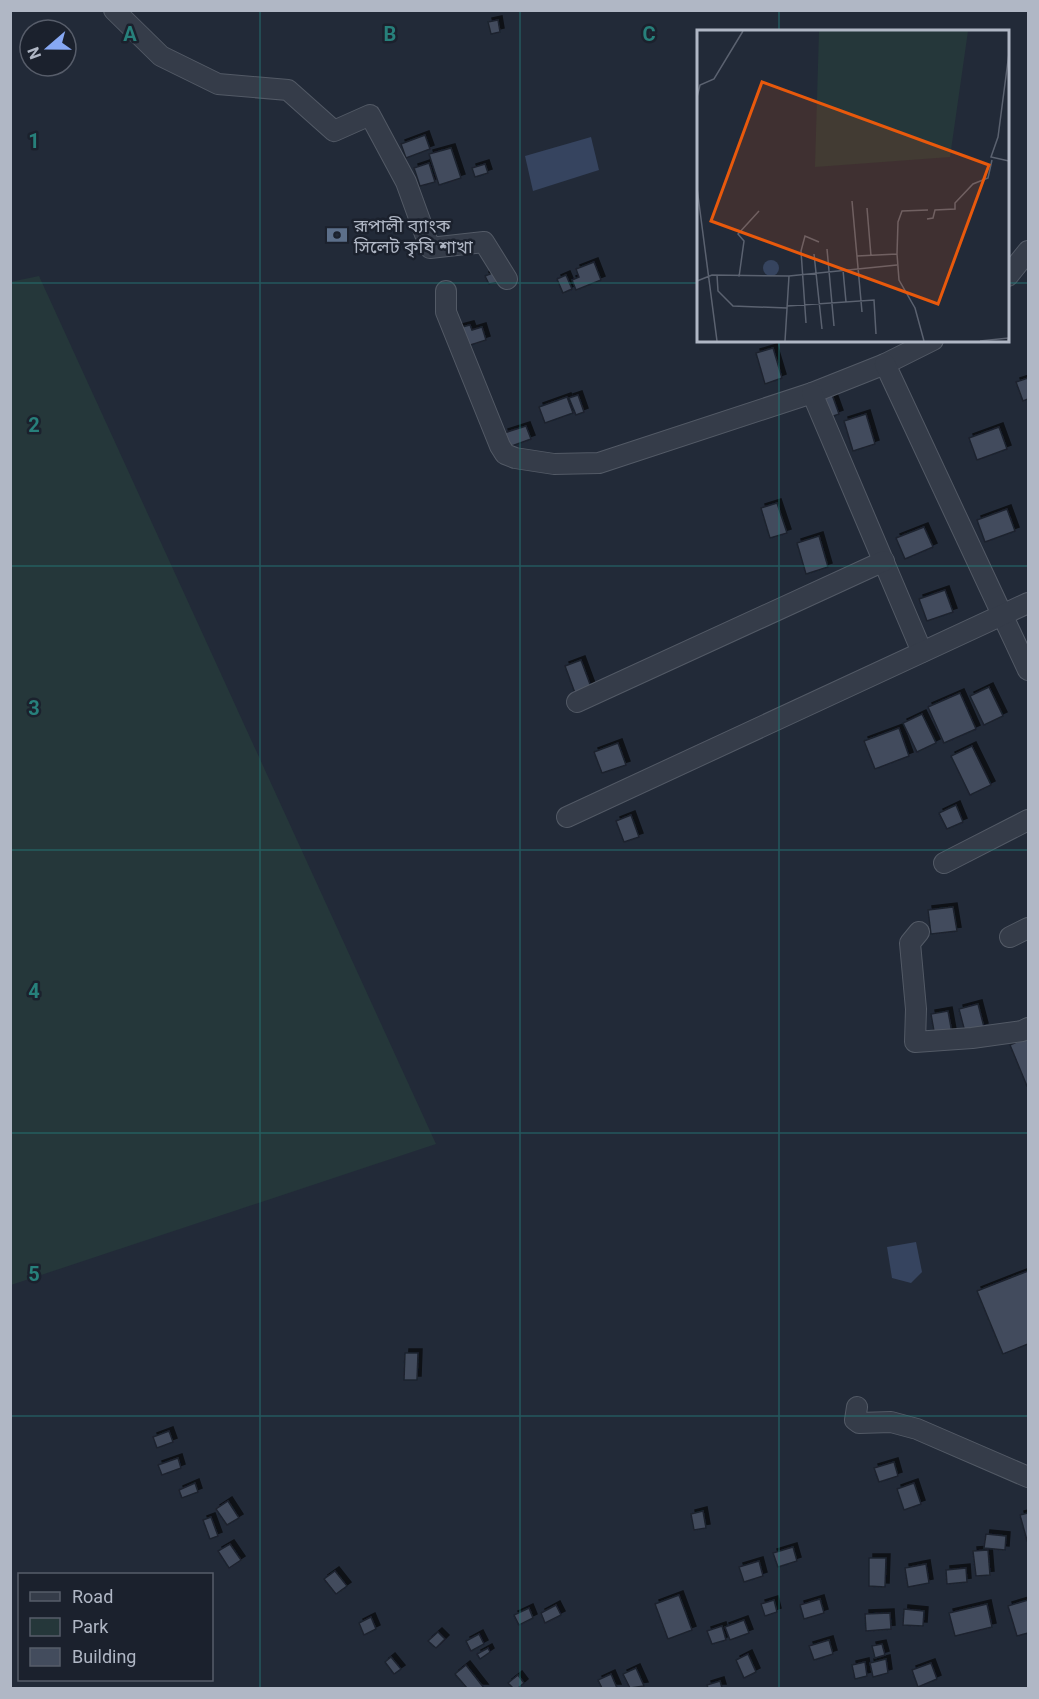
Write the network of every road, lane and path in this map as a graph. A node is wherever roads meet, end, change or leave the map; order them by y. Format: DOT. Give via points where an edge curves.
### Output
graph roads {
  1 [pos="114,10"];
  2 [pos="1029,251"];
  3 [pos="1009,275"];
  4 [pos="507,279"];
  5 [pos="446,291"];
  6 [pos="929,342"];
  7 [pos="885,364"];
  8 [pos="812,393"];
  9 [pos="884,561"];
  10 [pos="1029,603"];
  11 [pos="1003,615"];
  12 [pos="922,652"];
  13 [pos="1029,670"];
  14 [pos="577,702"];
  15 [pos="567,817"];
  16 [pos="1029,820"];
  17 [pos="944,863"];
  18 [pos="1029,928"];
  19 [pos="919,932"];
  20 [pos="1010,937"];
  21 [pos="1029,1028"];
  22 [pos="857,1407"];
  23 [pos="1029,1477"];
  1 -- 4 [label="street" via="161,56 218,84 288,90 334,131 370,115 406,182 430,248 484,242"];
  2 -- 3 [label="street"];
  5 -- 8 [label="street" via="446,312 500,446 505,454 515,458 554,464 598,463"];
  6 -- 7 [label="street"];
  7 -- 8 [label="street"];
  7 -- 11 [label="street"];
  8 -- 9 [label="street"];
  9 -- 12 [label="street"];
  9 -- 14 [label="street"];
  10 -- 11 [label="street"];
  11 -- 12 [label="street"];
  11 -- 13 [label="street"];
  12 -- 15 [label="street"];
  16 -- 17 [label="street"];
  18 -- 20 [label="street"];
  19 -- 21 [label="street" via="910,942 915,1042"];
  22 -- 23 [label="street" via="855,1420 859,1422 891,1422 917,1428"];
}
